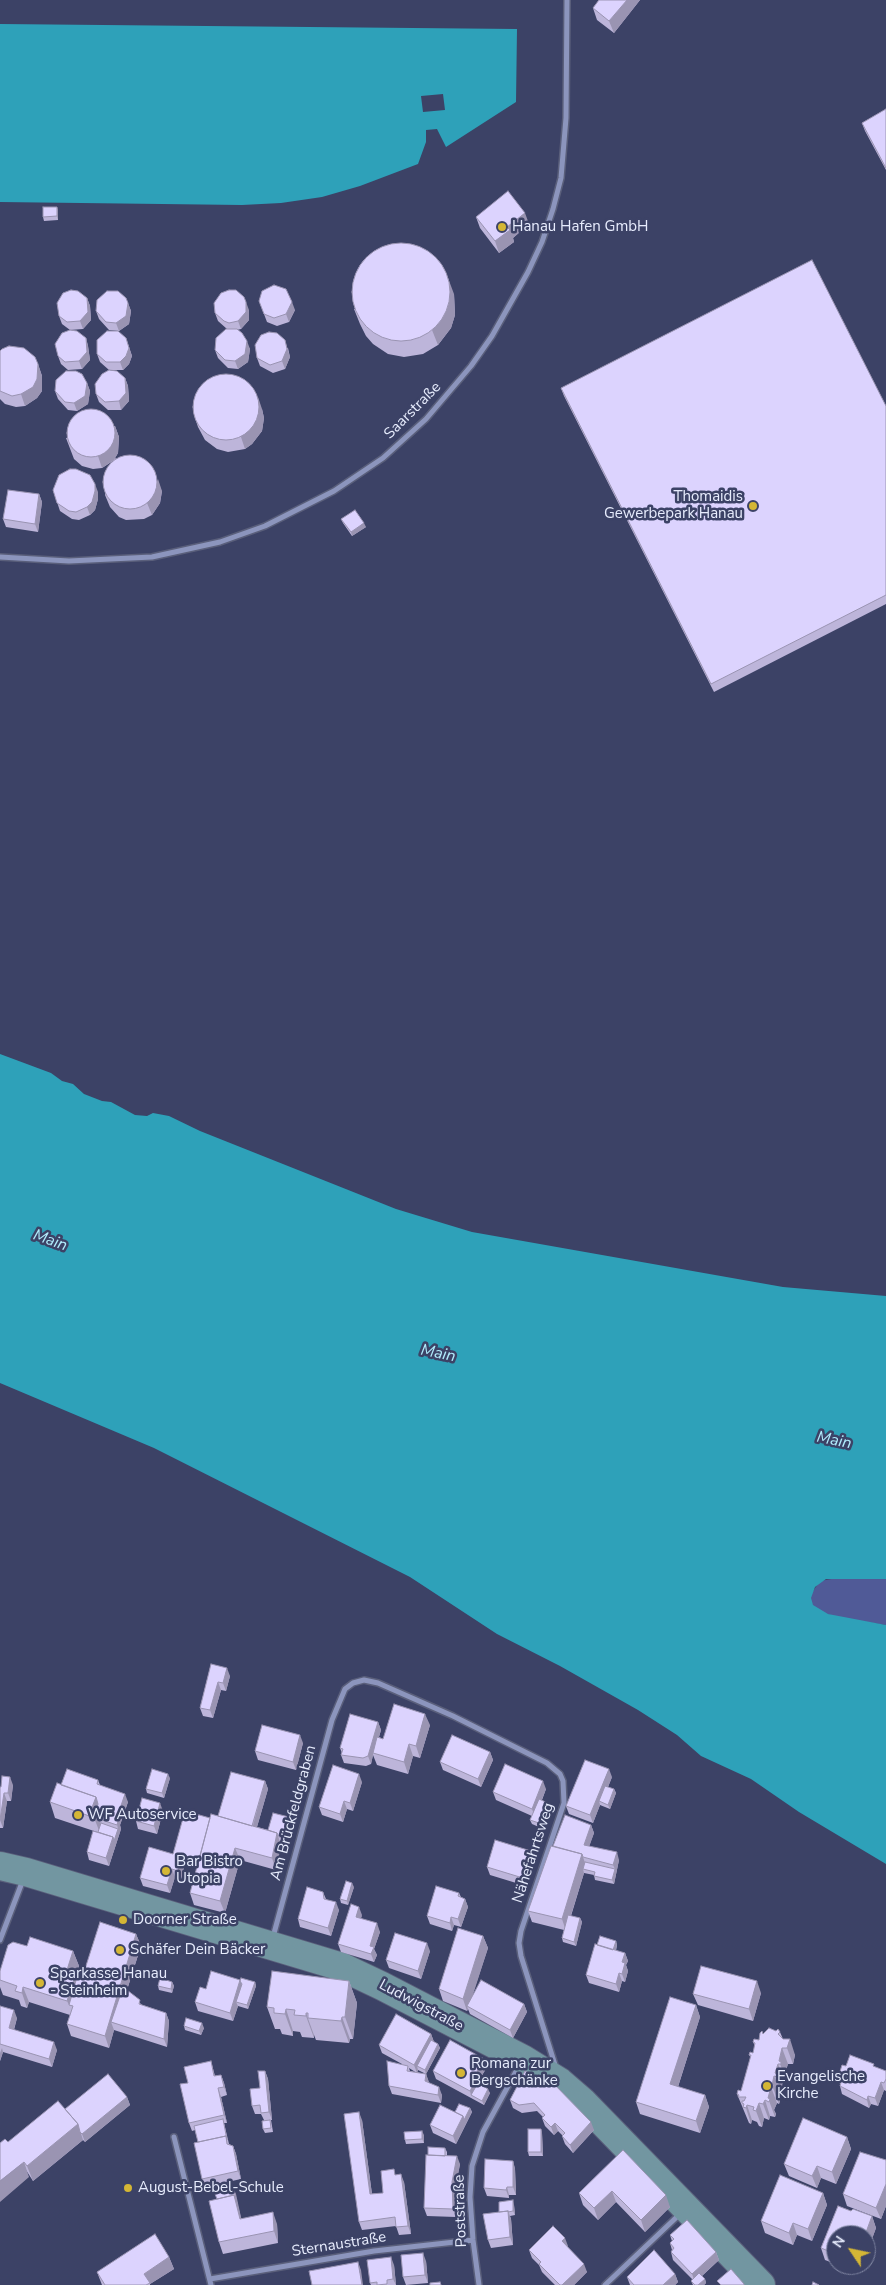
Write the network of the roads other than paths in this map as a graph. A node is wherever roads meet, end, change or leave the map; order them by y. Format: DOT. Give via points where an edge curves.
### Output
graph roads {
  1 [pos="567,0"];
  2 [pos="0,557"];
  3 [pos="345,1689"];
  4 [pos="0,1866"];
  5 [pos="26,1872"];
  6 [pos="0,1940"];
  7 [pos="271,1945"];
  8 [pos="523,2059"];
  9 [pos="560,2082"];
  10 [pos="174,2136"];
  11 [pos="687,2207"];
  12 [pos="473,2240"];
  13 [pos="210,2282"];
  14 [pos="479,2285"];
  15 [pos="605,2285"];
  16 [pos="760,2285"];
  1 -- 2 [label="street, Saarstraße" via="566,118 561,178 554,209 528,272 492,336 426,419 383,458 334,491 265,526 220,542 152,557 69,561"];
  3 -- 7 [label="street, Am Brückfeldgraben" via="332,1720"];
  3 -- 9 [label="street, Nähefahrtsweg" via="364,1680 378,1683 547,1763 560,1774 565,1787 564,1803 519,1943"];
  4 -- 5 [label="main road, Ludwigstraße"];
  5 -- 6 [label="street"];
  5 -- 7 [label="main road, Ludwigstraße"];
  7 -- 8 [label="main road, Ludwigstraße" via="359,1974"];
  8 -- 9 [label="main road, Ludwigstraße"];
  8 -- 12 [label="street, Poststraße" via="476,2149 470,2186"];
  9 -- 11 [label="main road, Ludwigstraße"];
  10 -- 13 [label="street"];
  11 -- 15 [label="street"];
  11 -- 16 [label="main road, Ludwigstraße"];
  12 -- 13 [label="street, Sternaustraße" via="374,2251"];
  12 -- 14 [label="street, Poststraße"];
}
